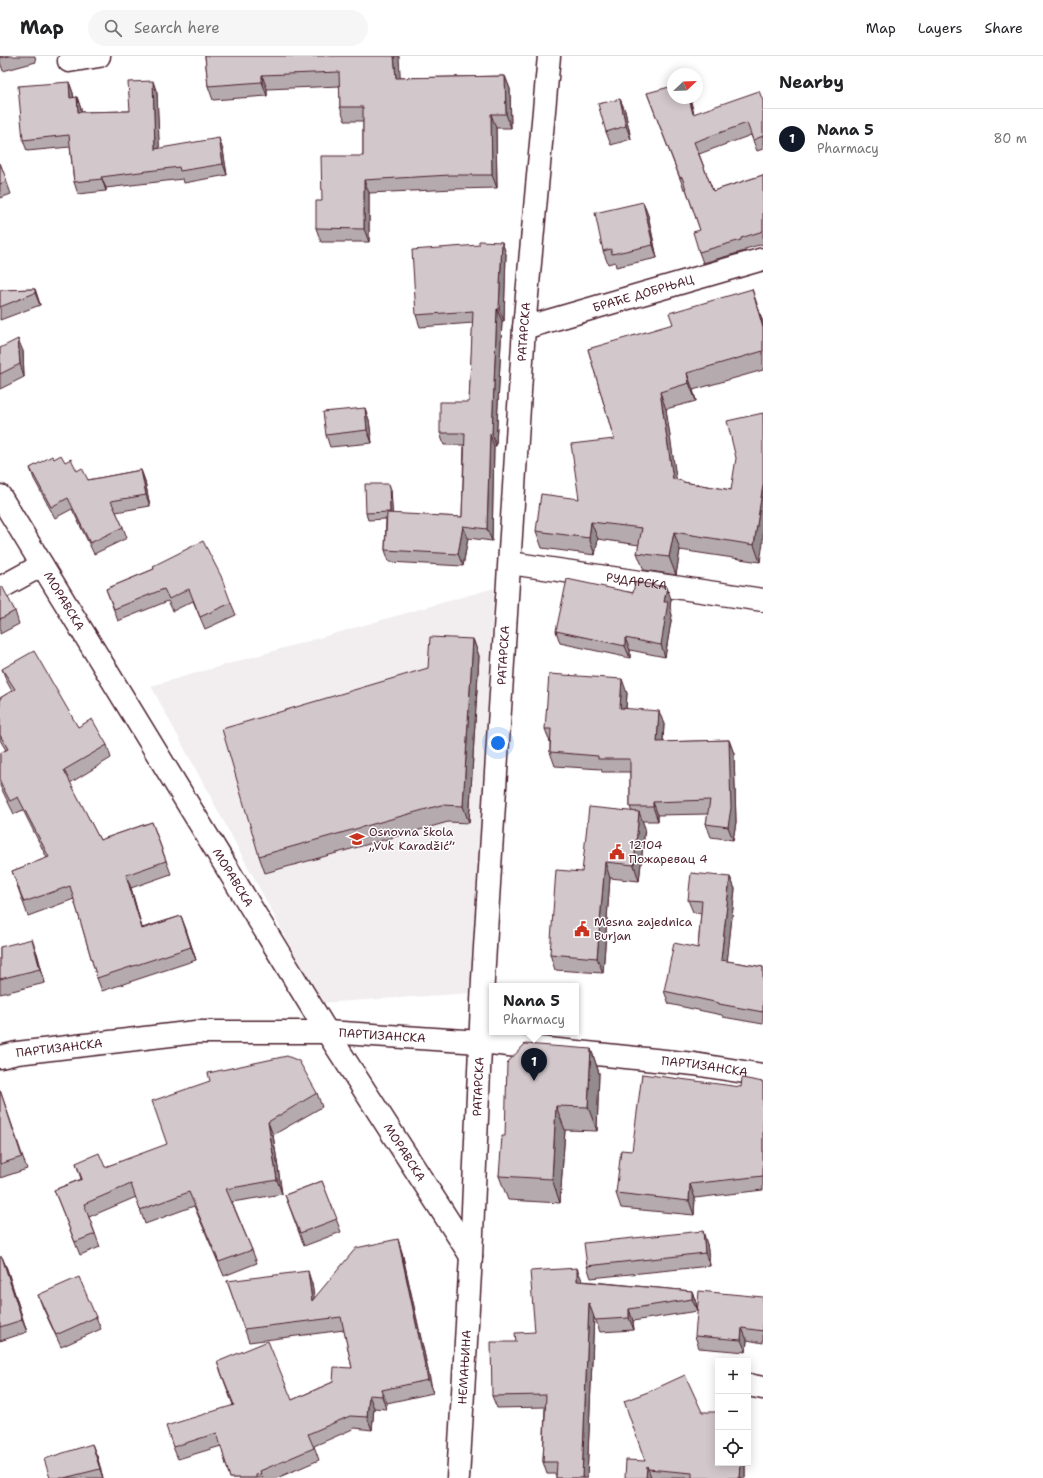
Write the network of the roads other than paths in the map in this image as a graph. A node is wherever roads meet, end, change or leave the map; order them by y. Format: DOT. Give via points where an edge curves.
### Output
graph roads {
  1 [pos="99,56"];
  2 [pos="549,56"];
  3 [pos="69,61"];
  4 [pos="763,259"];
  5 [pos="524,328"];
  6 [pos="0,496"];
  7 [pos="510,563"];
  8 [pos="42,565"];
  9 [pos="0,588"];
  10 [pos="763,600"];
  11 [pos="326,1032"];
  12 [pos="480,1042"];
  13 [pos="0,1057"];
  14 [pos="763,1075"];
  15 [pos="471,1256"];
  16 [pos="751,1386"];
  17 [pos="763,1388"];
  18 [pos="458,1478"];
  1 -- 3 [label="street"];
  2 -- 5 [label="street, РАТАРСКА"];
  4 -- 5 [label="street, БРАЋЕ ДОБРЊАЦ"];
  5 -- 7 [label="street, РАТАРСКА"];
  6 -- 8 [label="street, МОРАВСКА"];
  7 -- 10 [label="street, РУДАРСКА"];
  7 -- 12 [label="street, РАТАРСКА"];
  8 -- 9 [label="street"];
  8 -- 11 [label="street, МОРАВСКА"];
  11 -- 12 [label="street, ПАРТИЗАНСКА"];
  11 -- 13 [label="street, ПАРТИЗАНСКА" via="196,1032"];
  11 -- 15 [label="street, МОРАВСКА"];
  12 -- 14 [label="street, ПАРТИЗАНСКА" via="694,1064"];
  12 -- 15 [label="street, РАТАРСКА"];
  15 -- 18 [label="street, НЕМАЊИНА"];
  16 -- 17 [label="street"];
}
